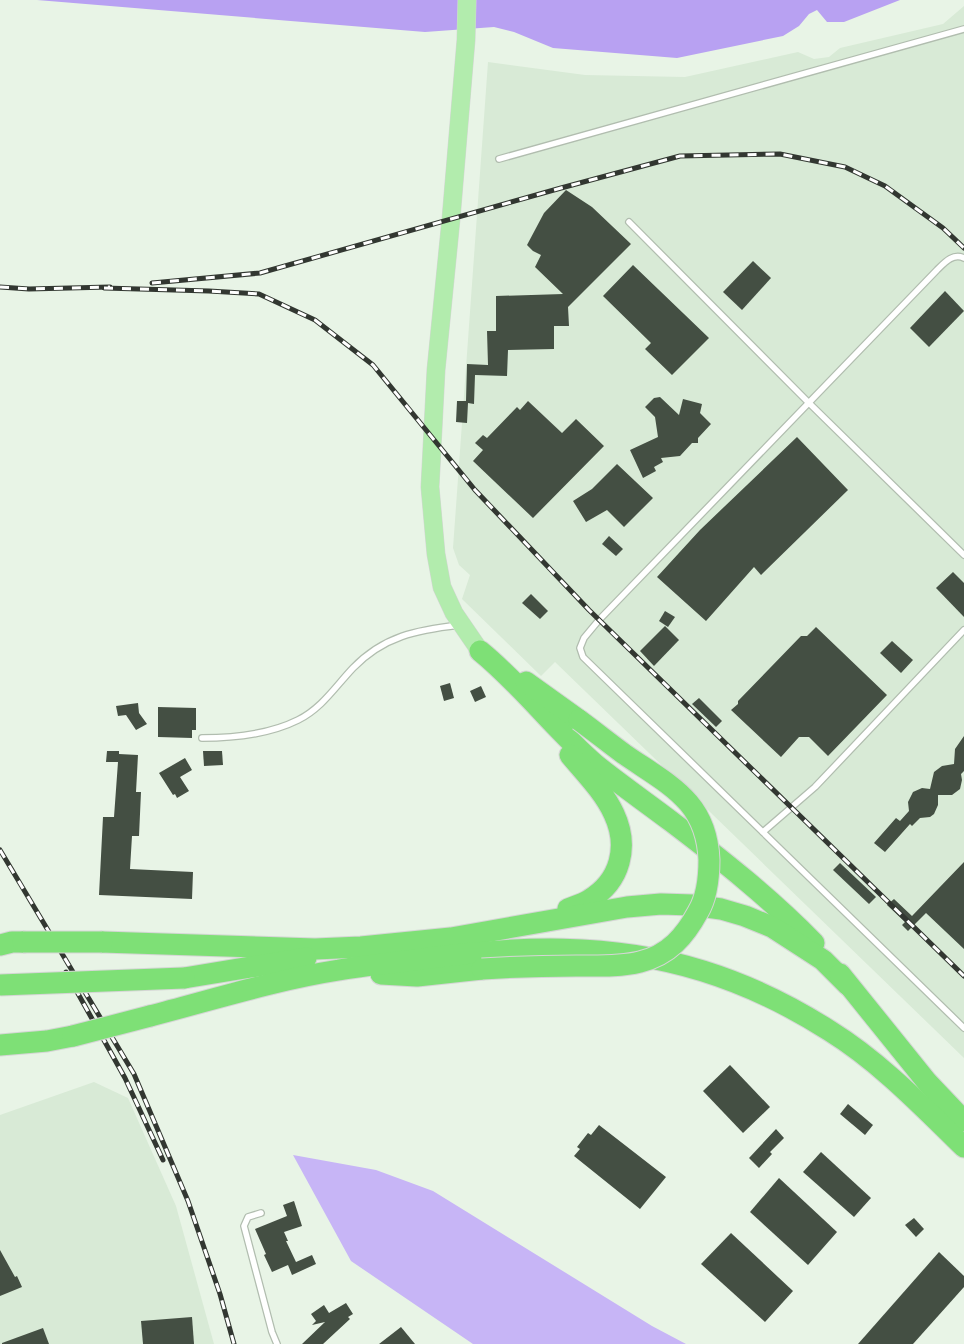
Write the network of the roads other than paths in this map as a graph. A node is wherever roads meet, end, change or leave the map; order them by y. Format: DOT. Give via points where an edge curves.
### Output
graph roads {
  1 [pos="468,0"];
  2 [pos="964,29"];
  3 [pos="499,159"];
  4 [pos="629,222"];
  5 [pos="964,258"];
  6 [pos="808,402"];
  7 [pos="964,555"];
  8 [pos="461,624"];
  9 [pos="964,630"];
  10 [pos="480,651"];
  11 [pos="502,669"];
  12 [pos="202,738"];
  13 [pos="763,832"];
  14 [pos="503,929"];
  15 [pos="8,942"];
  16 [pos="403,944"];
  17 [pos="339,970"];
  18 [pos="0,985"];
  19 [pos="848,985"];
  20 [pos="964,1028"];
  21 [pos="48,1041"];
  22 [pos="0,1045"];
  23 [pos="0,1061"];
  24 [pos="964,1121"];
  25 [pos="964,1147"];
  26 [pos="261,1213"];
  27 [pos="277,1344"];
  1 -- 8 [label="main road" via="436,370 430,487 439,574 447,599"];
  2 -- 3 [label="lane"];
  4 -- 6 [label="lane"];
  5 -- 6 [label="lane" via="946,260"];
  6 -- 7 [label="lane"];
  6 -- 13 [label="lane" via="600,620 584,638 580,648 583,657"];
  8 -- 10 [label="main road"];
  8 -- 12 [label="lane" via="397,636 354,667 322,704 298,720 260,733"];
  9 -- 13 [label="lane" via="815,787"];
  10 -- 11 [label="highway"];
  10 -- 14 [label="highway" via="604,797 620,830 622,853 617,872 606,888 589,901"];
  11 -- 17 [label="highway, bridge" via="520,678 680,792 696,813 708,846 709,870 700,908 684,935 671,948 640,962 520,967 417,976"];
  11 -- 19 [label="highway" via="597,766 766,897 828,957"];
  13 -- 20 [label="lane"];
  14 -- 16 [label="highway"];
  14 -- 19 [label="highway" via="627,907 661,904 721,909 786,935 823,960"];
  15 -- 16 [label="highway, bridge" via="315,949"];
  16 -- 18 [label="highway, bridge" via="184,978"];
  17 -- 21 [label="highway, bridge"];
  17 -- 25 [label="highway" via="466,953 546,948 602,951 704,971 774,999 832,1032 910,1095"];
  19 -- 24 [label="highway" via="927,1082"];
  21 -- 22 [label="highway"];
  21 -- 23 [label="highway"];
  26 -- 27 [label="lane" via="248,1217 244,1226"];
}
